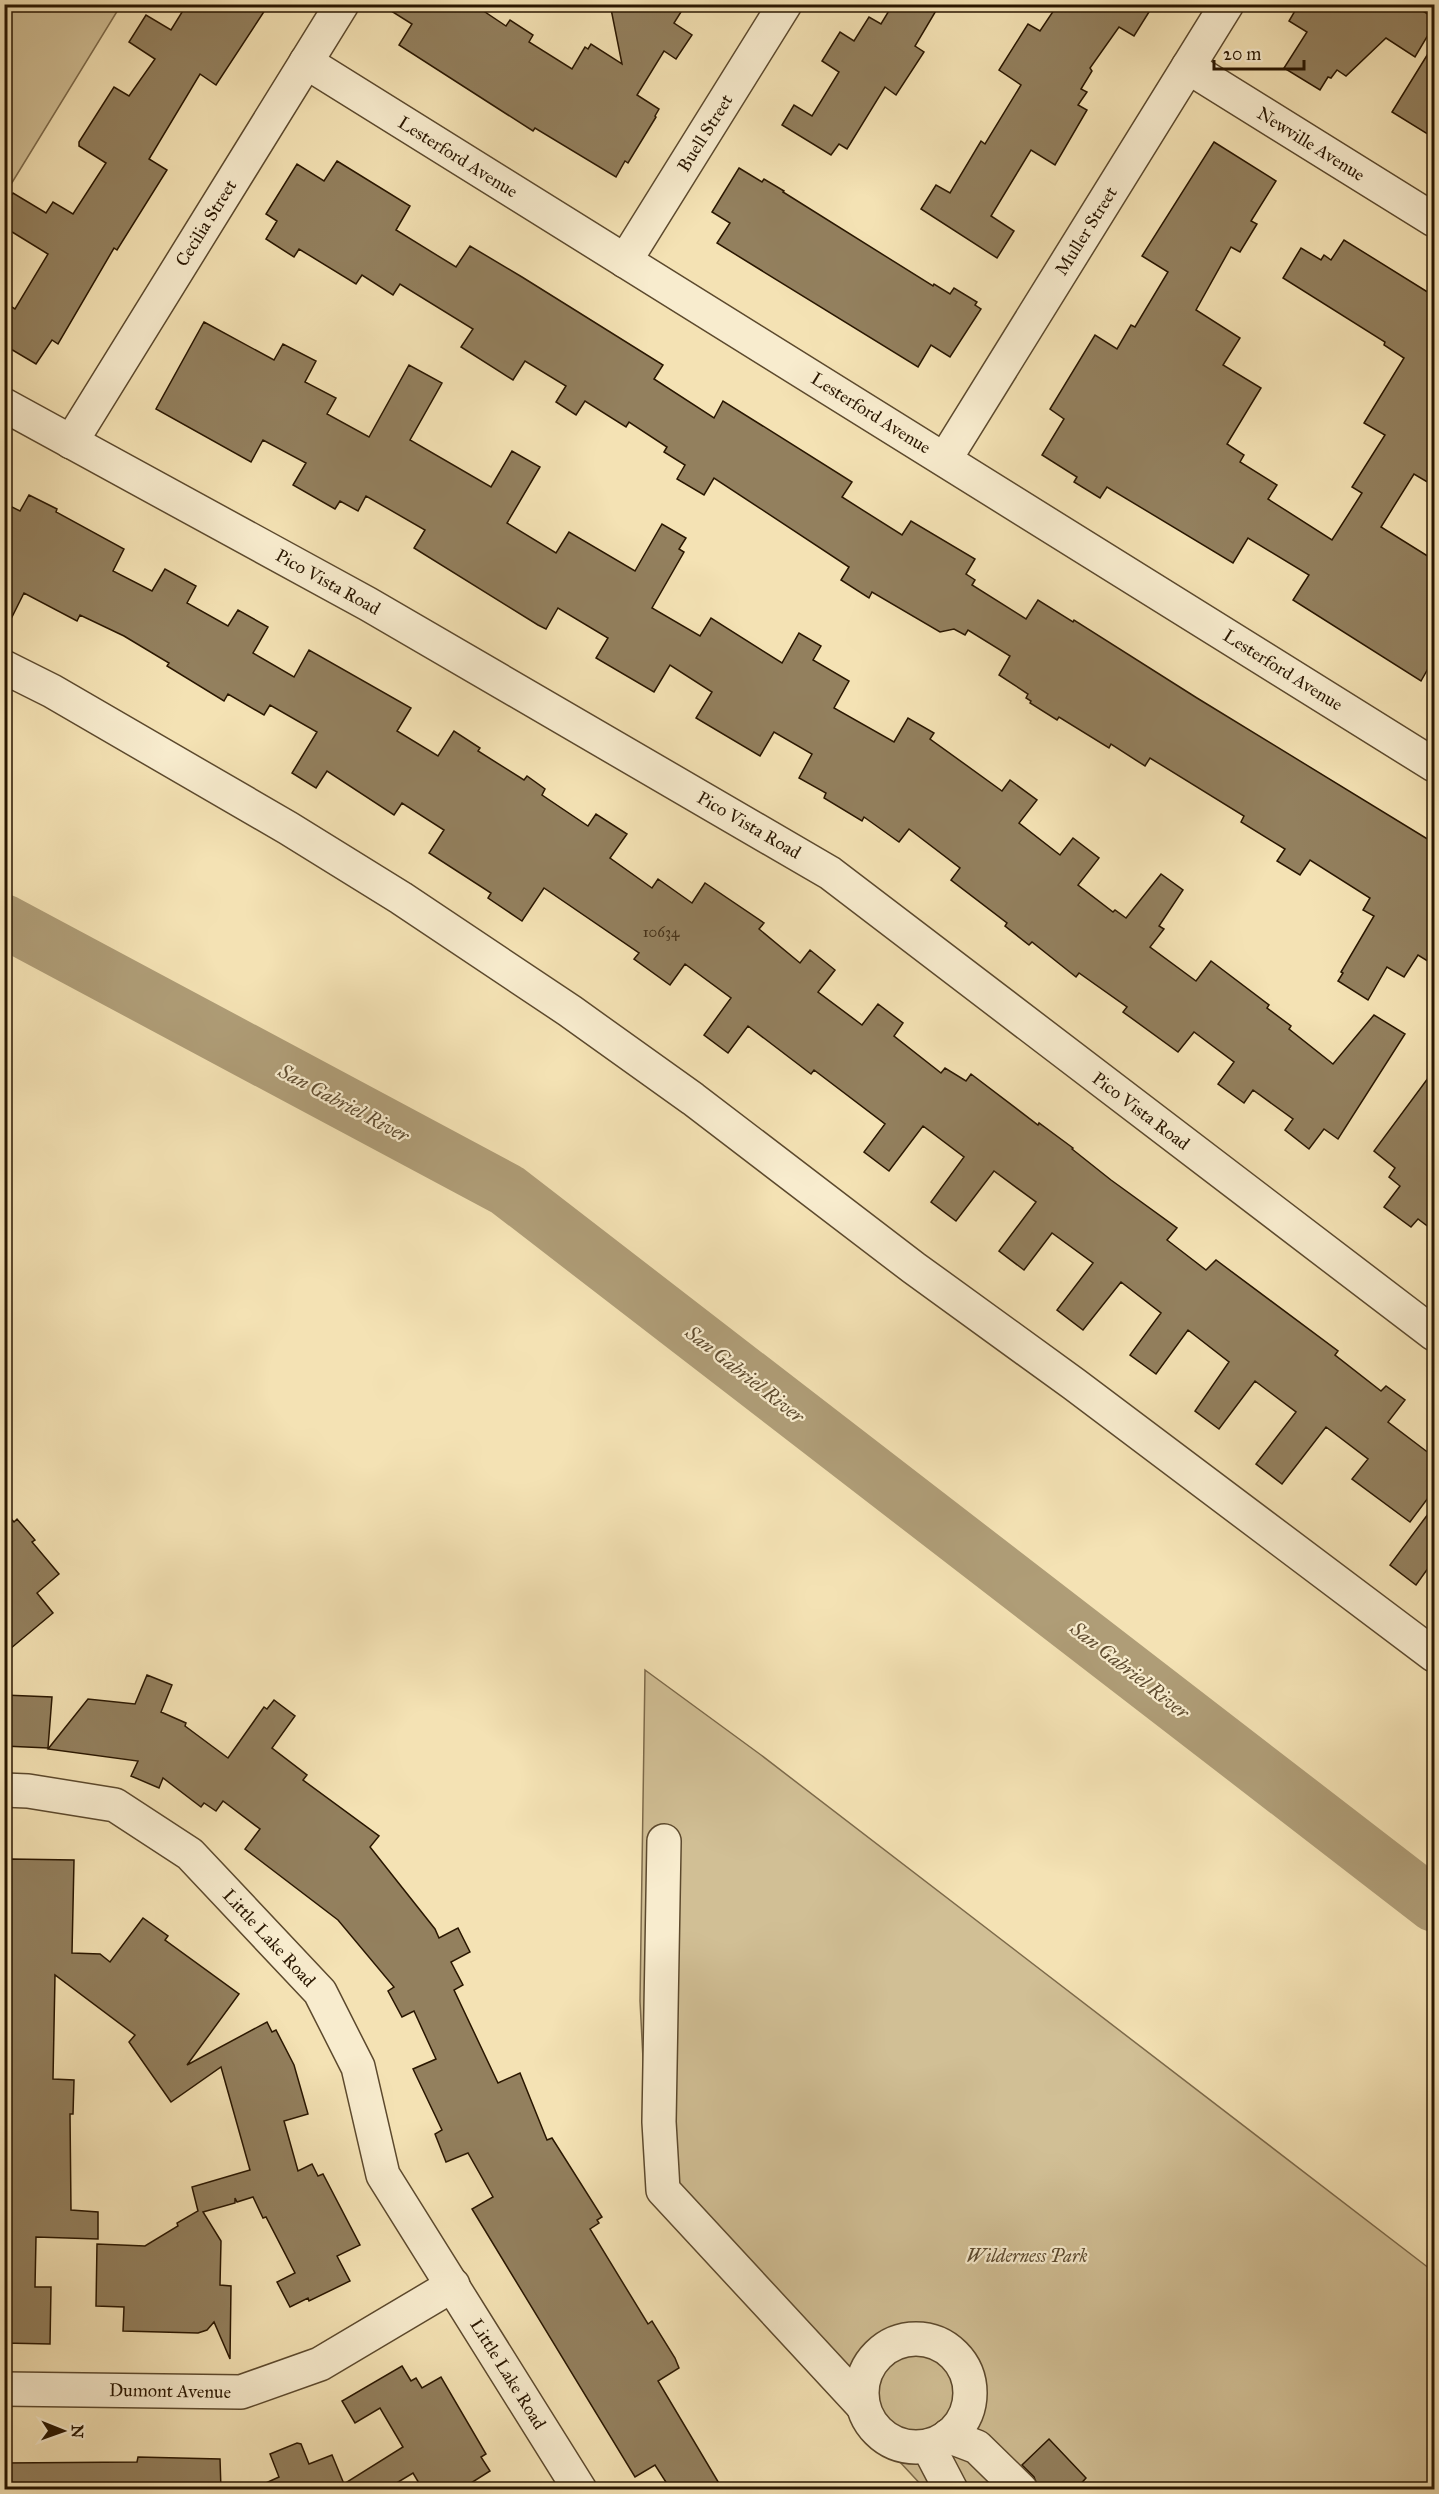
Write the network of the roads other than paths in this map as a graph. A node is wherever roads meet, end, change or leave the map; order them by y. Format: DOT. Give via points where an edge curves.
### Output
graph roads {
  1 [pos="342,4"];
  2 [pos="785,4"];
  3 [pos="1227,4"];
  4 [pos="306,62"];
  5 [pos="1188,67"];
  6 [pos="1434,220"];
  7 [pos="625,261"];
  8 [pos="4,405"];
  9 [pos="71,442"];
  10 [pos="945,459"];
  11 [pos="4,667"];
  12 [pos="1434,765"];
  13 [pos="1434,1334"];
  14 [pos="1434,1656"];
  15 [pos="4,1790"];
  16 [pos="664,1841"];
  17 [pos="453,2285"];
  18 [pos="4,2389"];
  19 [pos="863,2406"];
  20 [pos="938,2441"];
  21 [pos="580,2490"];
  22 [pos="951,2490"];
  23 [pos="1022,2490"];
  1 -- 4 [label="street, Cecilia Street"];
  2 -- 7 [label="street, Buell Street"];
  3 -- 5 [label="street, Muller Street"];
  4 -- 7 [label="street, Lesterford Avenue"];
  4 -- 9 [label="street, Cecilia Street"];
  5 -- 6 [label="street, Newville Avenue"];
  5 -- 10 [label="street, Muller Street"];
  7 -- 10 [label="street, Lesterford Avenue"];
  8 -- 9 [label="street, Pico Vista Road"];
  9 -- 13 [label="street, Pico Vista Road" via="408,627 830,873"];
  10 -- 12 [label="street, Lesterford Avenue"];
  11 -- 14 [label="street" via="288,828 570,1011 693,1099"];
  15 -- 17 [label="street, Little Lake Road" via="115,1805 190,1854 320,1992 358,2067 383,2175"];
  16 -- 19 [label="street" via="659,2122 663,2190"];
  17 -- 18 [label="street, Dumont Avenue" via="320,2364 241,2392"];
  17 -- 21 [label="street, Little Lake Road"];
  19 -- 20 [label="street" via="881,2435 895,2443 912,2447"];
  19 -- 20 [label="street" via="864,2378 879,2352 895,2342 931,2340 960,2361 970,2394 960,2425"];
  20 -- 22 [label="street"];
  20 -- 23 [label="street" via="977,2447"];
}
